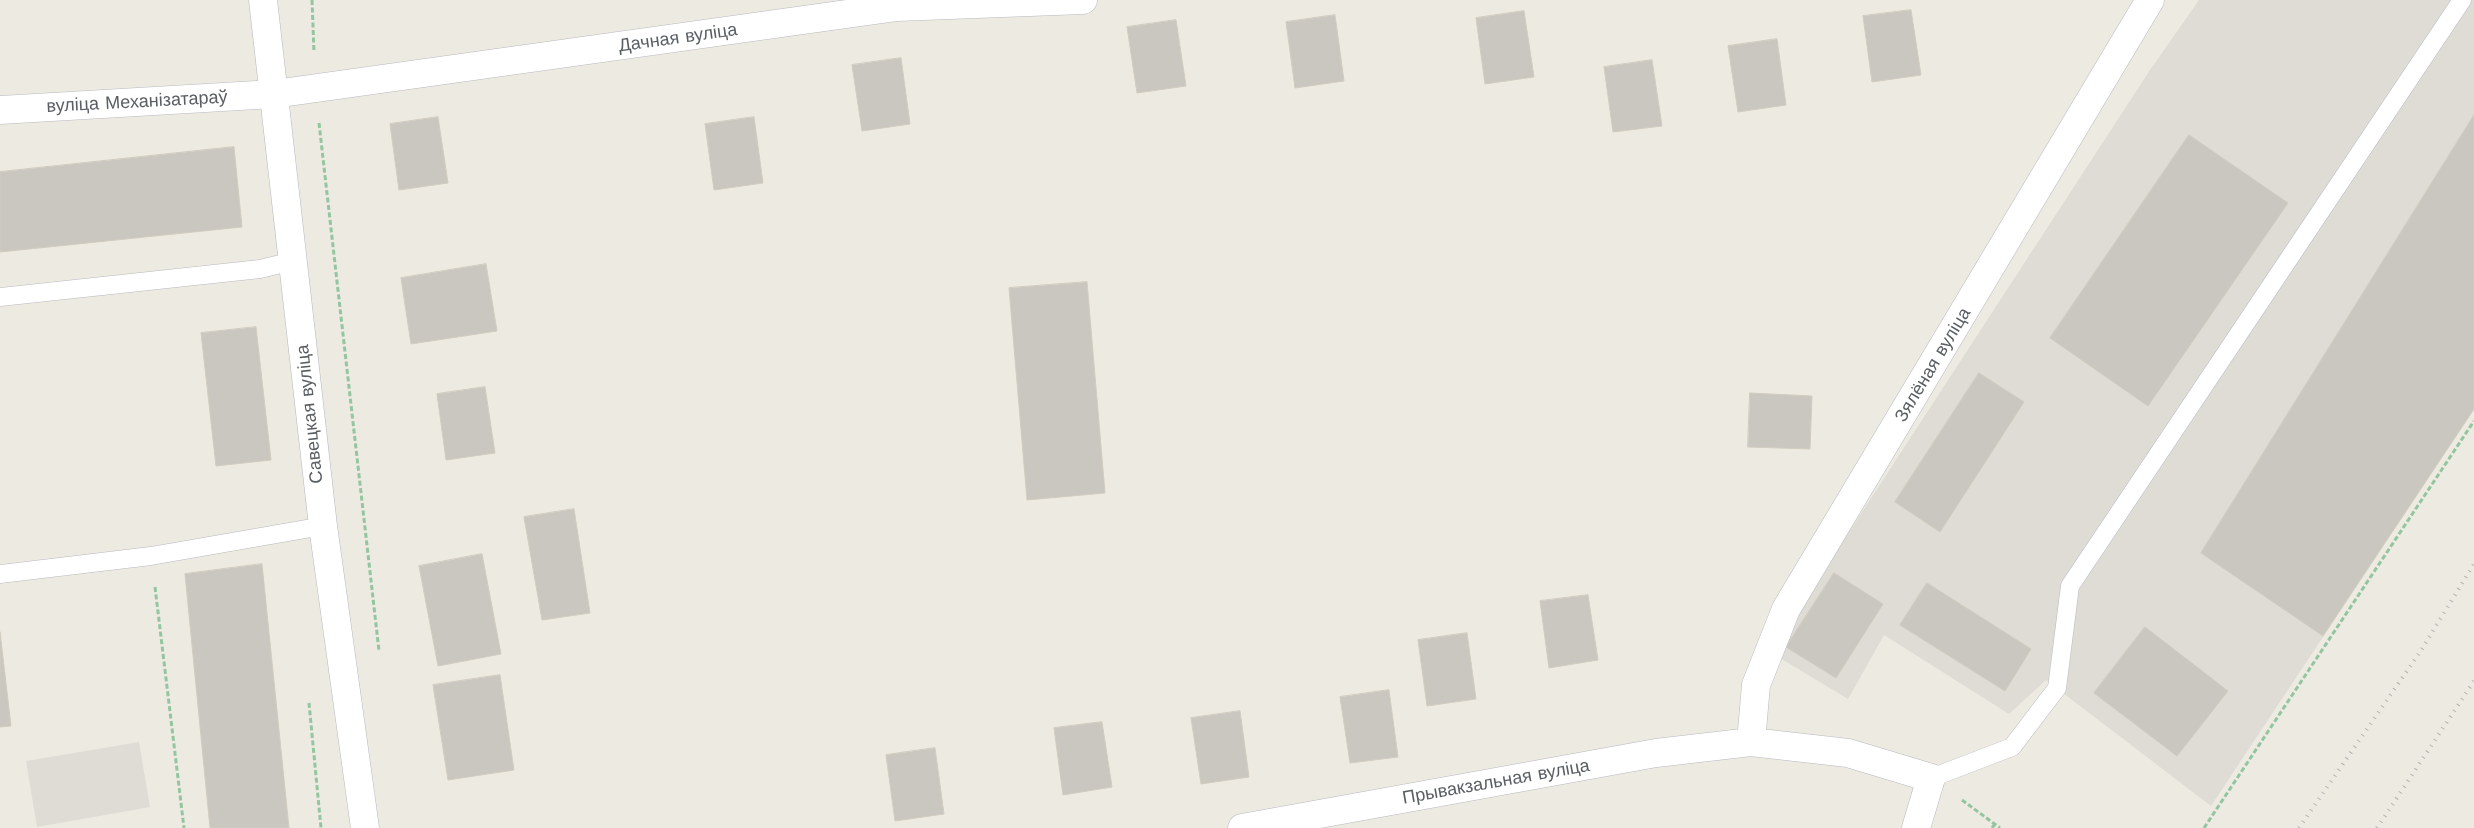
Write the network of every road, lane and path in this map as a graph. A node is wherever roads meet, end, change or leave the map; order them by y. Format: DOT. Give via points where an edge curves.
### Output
graph roads {
  1 [pos="264,0"];
  2 [pos="312,0"];
  3 [pos="1083,0"];
  4 [pos="2150,0"];
  5 [pos="2462,0"];
  6 [pos="897,4"];
  7 [pos="316,88"];
  8 [pos="274,94"];
  9 [pos="0,110"];
  10 [pos="293,262"];
  11 [pos="0,297"];
  12 [pos="2474,421"];
  13 [pos="323,526"];
  14 [pos="151,556"];
  15 [pos="0,574"];
  16 [pos="380,660"];
  17 [pos="1752,742"];
  18 [pos="1931,778"];
  19 [pos="1995,824"];
  20 [pos="184,828"];
  21 [pos="364,828"];
  22 [pos="1242,828"];
  23 [pos="1916,828"];
  24 [pos="1992,828"];
  25 [pos="2000,828"];
  26 [pos="2204,828"];
  1 -- 8 [label="street, Савецкая вуліца"];
  2 -- 7 [label="path"];
  3 -- 6 [label="street, Дачная вуліца"];
  4 -- 17 [label="street, Зялёная вуліца" via="1786,609 1756,685"];
  5 -- 18 [label="lane" via="2070,586 2057,688 2012,747"];
  6 -- 7 [label="street, Дачная вуліца"];
  7 -- 8 [label="street, Дачная вуліца"];
  7 -- 16 [label="path"];
  8 -- 9 [label="street, вуліца Механізатараў"];
  8 -- 10 [label="street, Савецкая вуліца"];
  10 -- 11 [label="lane" via="260,269"];
  10 -- 13 [label="street, Савецкая вуліца"];
  12 -- 26 [label="path"];
  13 -- 14 [label="lane"];
  13 -- 21 [label="street, Савецкая вуліца"];
  14 -- 15 [label="lane"];
  14 -- 20 [label="path"];
  17 -- 18 [label="street, Прывакзальная вуліца" via="1848,753"];
  17 -- 22 [label="street, Прывакзальная вуліца" via="1656,752"];
  18 -- 19 [label="path"];
  18 -- 23 [label="street"];
  19 -- 24 [label="path"];
  19 -- 25 [label="path"];
}
